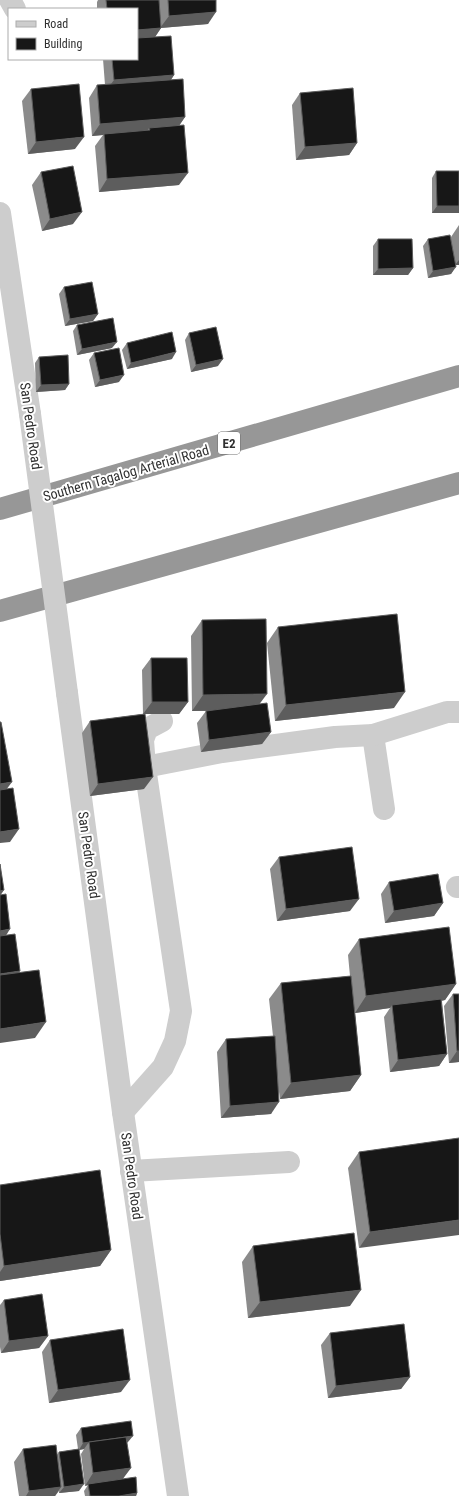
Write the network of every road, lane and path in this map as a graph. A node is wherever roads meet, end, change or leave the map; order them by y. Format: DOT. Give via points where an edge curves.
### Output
graph roads {
  1 [pos="0,213"];
  2 [pos="459,376"];
  3 [pos="459,483"];
  4 [pos="0,509"];
  5 [pos="0,611"];
  6 [pos="459,712"];
  7 [pos="162,721"];
  8 [pos="373,735"];
  9 [pos="145,767"];
  10 [pos="384,809"];
  11 [pos="123,1112"];
  12 [pos="289,1162"];
  13 [pos="132,1171"];
  14 [pos="178,1496"];
  1 -- 11 [label="street, San Pedro Road, bridge" via="30,414"];
  2 -- 4 [label="highway, Southern Tagalog Arterial Road / E2"];
  3 -- 5 [label="highway"];
  6 -- 8 [label="street" via="447,712"];
  7 -- 9 [label="street" via="147,729 143,740"];
  8 -- 9 [label="street" via="335,737 222,752"];
  8 -- 10 [label="street"];
  9 -- 11 [label="street" via="182,1011 175,1041 163,1067"];
  11 -- 13 [label="street, San Pedro Road"];
  12 -- 13 [label="street"];
  13 -- 14 [label="street, San Pedro Road"];
}
